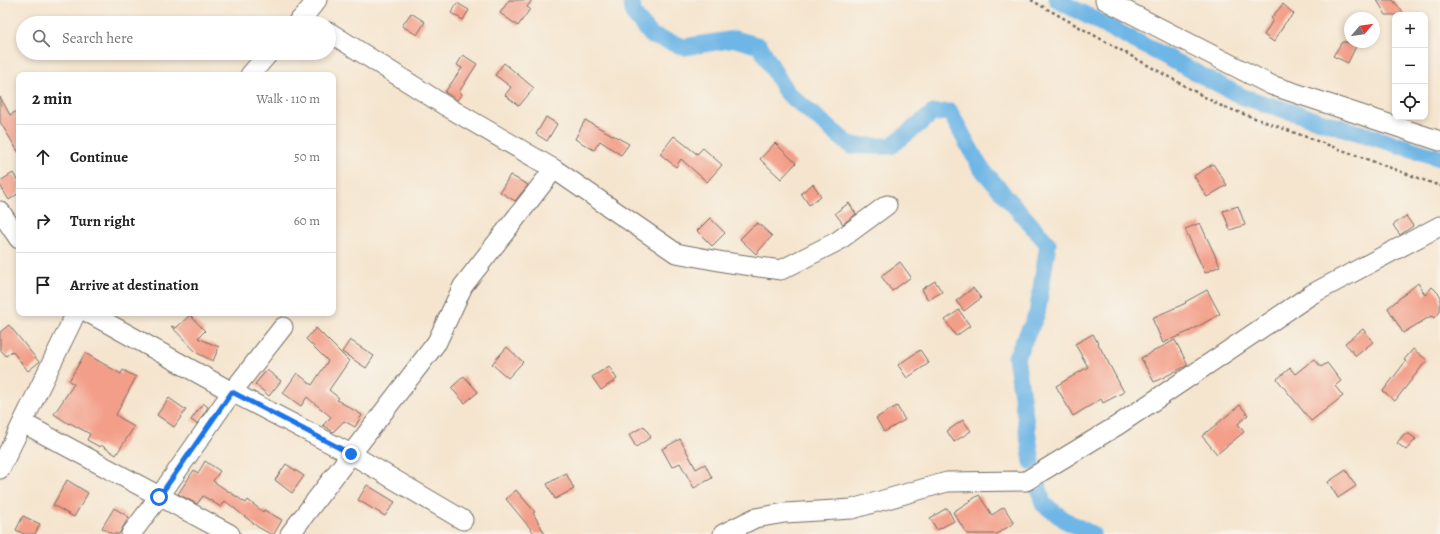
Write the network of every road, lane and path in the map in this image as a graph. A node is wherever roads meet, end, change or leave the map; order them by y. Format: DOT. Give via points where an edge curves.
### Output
graph roads {
  1 [pos="317,0"];
  2 [pos="1031,0"];
  3 [pos="1105,0"];
  4 [pos="308,16"];
  5 [pos="336,36"];
  6 [pos="263,60"];
  7 [pos="253,72"];
  8 [pos="1440,141"];
  9 [pos="554,169"];
  10 [pos="1440,186"];
  11 [pos="887,205"];
  12 [pos="0,211"];
  13 [pos="1440,226"];
  14 [pos="16,235"];
  15 [pos="75,316"];
  16 [pos="94,316"];
  17 [pos="283,328"];
  18 [pos="232,392"];
  19 [pos="24,423"];
  20 [pos="351,454"];
  21 [pos="0,469"];
  22 [pos="159,497"];
  23 [pos="463,520"];
  24 [pos="131,534"];
  25 [pos="230,534"];
  26 [pos="290,534"];
  27 [pos="723,534"];
  1 -- 4 [label="street"];
  2 -- 10 [label="path" via="1219,105"];
  3 -- 8 [label="street" via="1272,85"];
  5 -- 9 [label="street" via="444,105"];
  6 -- 7 [label="street"];
  9 -- 11 [label="street" via="676,253 781,270 838,241"];
  9 -- 20 [label="street" via="463,286 437,342"];
  12 -- 14 [label="street"];
  13 -- 27 [label="street" via="1312,294 1118,425 1026,481 947,482 852,509 785,513 755,518"];
  15 -- 19 [label="street"];
  16 -- 18 [label="street"];
  17 -- 18 [label="street"];
  18 -- 20 [label="street"];
  18 -- 22 [label="street"];
  19 -- 21 [label="street"];
  19 -- 22 [label="street"];
  20 -- 23 [label="street"];
  20 -- 26 [label="street"];
  22 -- 24 [label="street"];
  22 -- 25 [label="street"];
}
